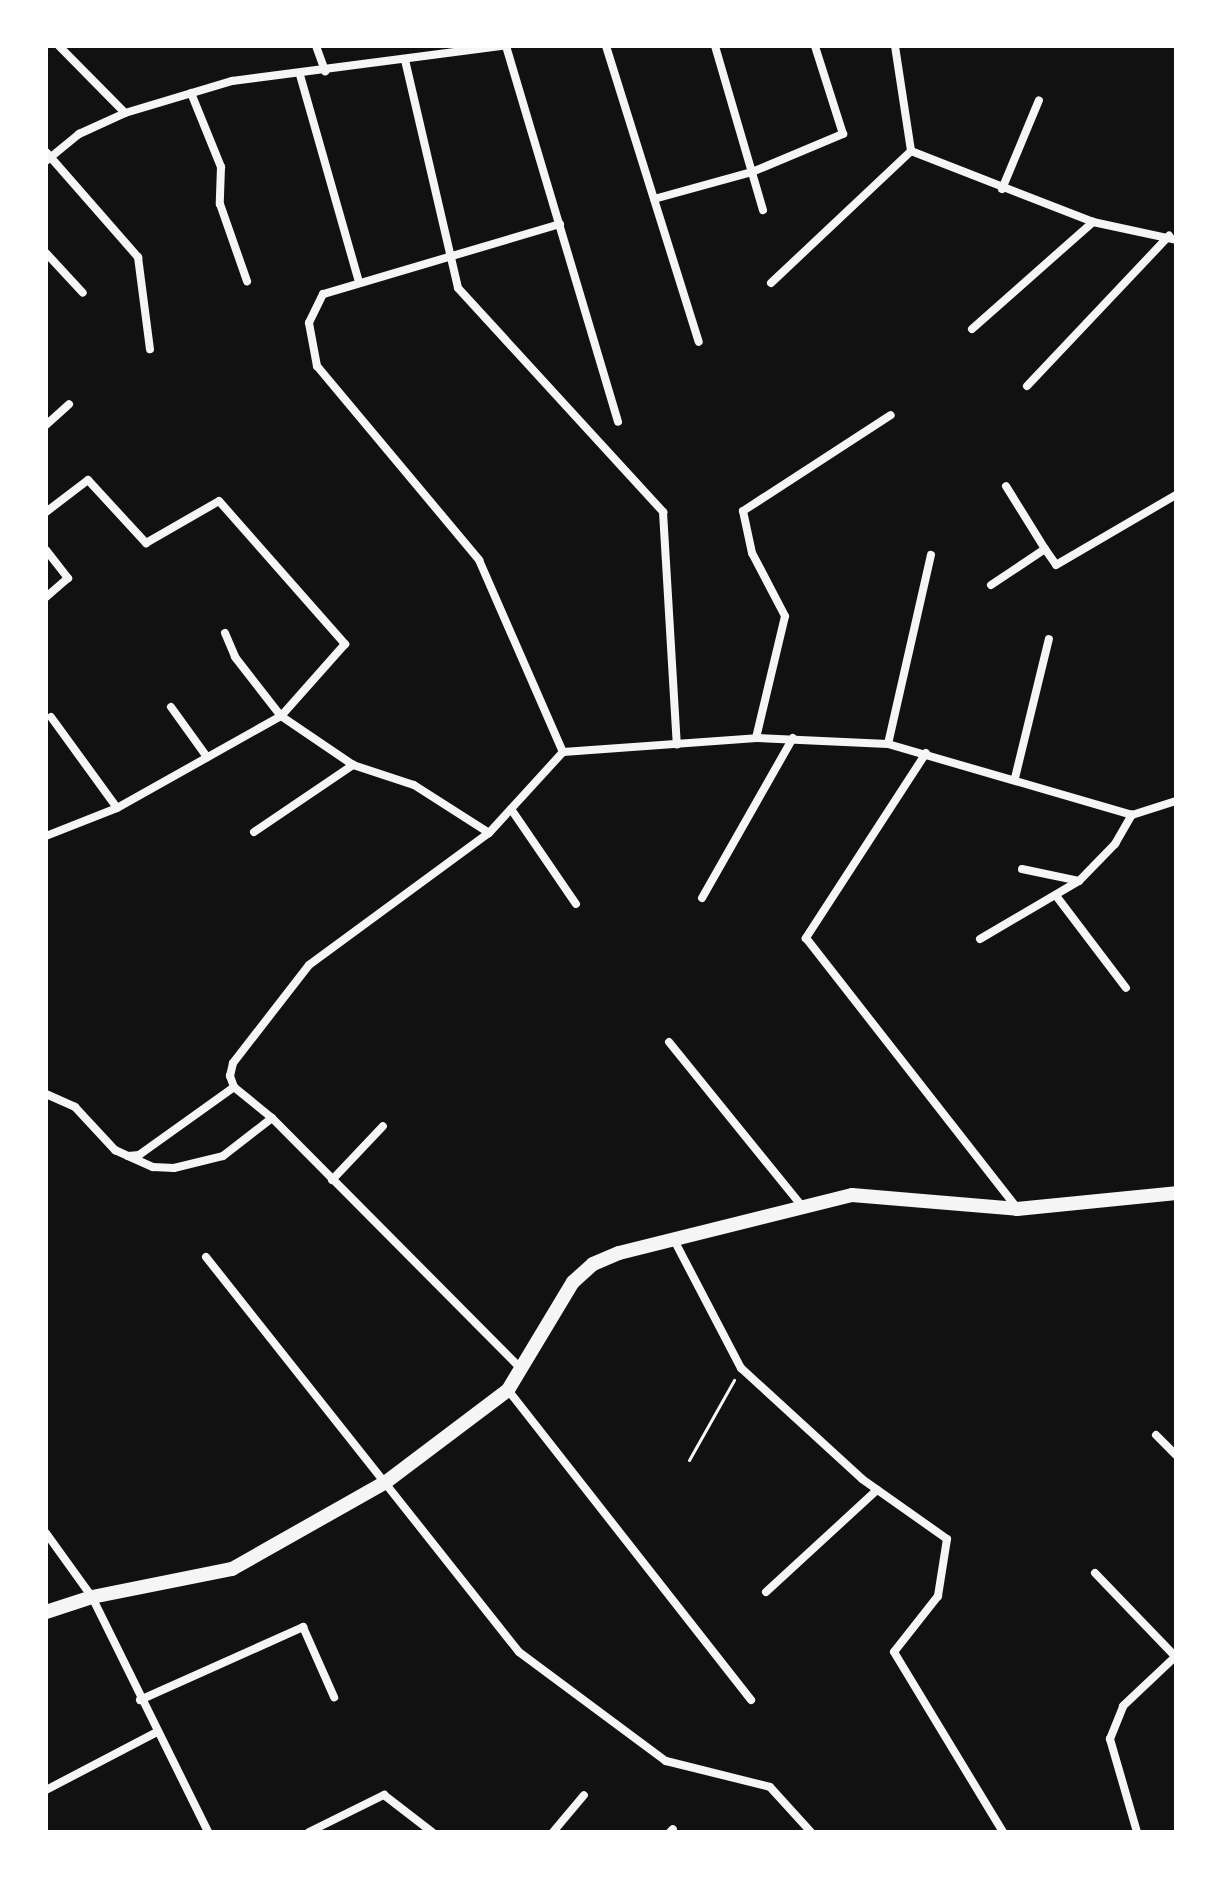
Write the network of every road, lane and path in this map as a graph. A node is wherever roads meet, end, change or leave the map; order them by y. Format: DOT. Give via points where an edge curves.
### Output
graph roads {
  1 [pos="59,46"];
  2 [pos="316,46"];
  3 [pos="505,46"];
  4 [pos="606,46"];
  5 [pos="715,46"];
  6 [pos="815,46"];
  7 [pos="895,46"];
  8 [pos="405,60"];
  9 [pos="325,71"];
  10 [pos="300,75"];
  11 [pos="191,93"];
  12 [pos="1039,100"];
  13 [pos="125,113"];
  14 [pos="911,151"];
  15 [pos="48,156"];
  16 [pos="752,172"];
  17 [pos="1002,189"];
  18 [pos="654,199"];
  19 [pos="763,210"];
  20 [pos="1093,222"];
  21 [pos="560,224"];
  22 [pos="1173,238"];
  23 [pos="46,253"];
  24 [pos="451,253"];
  25 [pos="247,281"];
  26 [pos="359,282"];
  27 [pos="771,283"];
  28 [pos="83,293"];
  29 [pos="972,329"];
  30 [pos="699,342"];
  31 [pos="150,349"];
  32 [pos="1027,386"];
  33 [pos="69,404"];
  34 [pos="891,415"];
  35 [pos="618,422"];
  36 [pos="46,425"];
  37 [pos="1006,486"];
  38 [pos="1176,495"];
  39 [pos="46,496"];
  40 [pos="54,506"];
  41 [pos="46,512"];
  42 [pos="1045,549"];
  43 [pos="46,550"];
  44 [pos="931,555"];
  45 [pos="991,585"];
  46 [pos="46,597"];
  47 [pos="225,633"];
  48 [pos="1049,639"];
  49 [pos="171,707"];
  50 [pos="281,716"];
  51 [pos="51,717"];
  52 [pos="756,738"];
  53 [pos="793,738"];
  54 [pos="888,744"];
  55 [pos="677,745"];
  56 [pos="563,752"];
  57 [pos="926,753"];
  58 [pos="207,757"];
  59 [pos="353,765"];
  60 [pos="1015,778"];
  61 [pos="1176,801"];
  62 [pos="117,808"];
  63 [pos="511,809"];
  64 [pos="1132,815"];
  65 [pos="254,832"];
  66 [pos="489,833"];
  67 [pos="46,836"];
  68 [pos="1022,869"];
  69 [pos="1079,881"];
  70 [pos="1057,897"];
  71 [pos="702,898"];
  72 [pos="576,904"];
  73 [pos="980,939"];
  74 [pos="1126,988"];
  75 [pos="669,1042"];
  76 [pos="234,1087"];
  77 [pos="46,1094"];
  78 [pos="272,1118"];
  79 [pos="383,1126"];
  80 [pos="128,1156"];
  81 [pos="332,1180"];
  82 [pos="1176,1193"];
  83 [pos="1017,1209"];
  84 [pos="804,1210"];
  85 [pos="673,1238"];
  86 [pos="206,1257"];
  87 [pos="741,1368"];
  88 [pos="522,1371"];
  89 [pos="508,1390"];
  90 [pos="1156,1435"];
  91 [pos="1176,1455"];
  92 [pos="689,1460"];
  93 [pos="386,1482"];
  94 [pos="877,1490"];
  95 [pos="46,1533"];
  96 [pos="1095,1573"];
  97 [pos="766,1592"];
  98 [pos="92,1597"];
  99 [pos="46,1612"];
  100 [pos="1176,1656"];
  101 [pos="334,1697"];
  102 [pos="140,1700"];
  103 [pos="751,1700"];
  104 [pos="157,1732"];
  105 [pos="46,1790"];
  106 [pos="584,1795"];
  107 [pos="208,1832"];
  108 [pos="309,1832"];
  109 [pos="432,1832"];
  110 [pos="553,1832"];
  111 [pos="811,1832"];
  112 [pos="1003,1832"];
  113 [pos="1137,1832"];
  1 -- 13 [label="street"];
  2 -- 9 [label="street"];
  3 -- 8 [label="street"];
  3 -- 21 [label="street"];
  4 -- 18 [label="street"];
  5 -- 16 [label="street"];
  6 -- 16 [label="street" via="843,134"];
  7 -- 14 [label="street"];
  8 -- 9 [label="street"];
  8 -- 24 [label="street"];
  9 -- 10 [label="street"];
  10 -- 11 [label="street" via="232,81"];
  10 -- 26 [label="street"];
  11 -- 13 [label="street"];
  11 -- 25 [label="street" via="221,167 220,204"];
  12 -- 17 [label="street"];
  13 -- 15 [label="street" via="79,134"];
  14 -- 17 [label="street"];
  14 -- 27 [label="street"];
  15 -- 31 [label="street" via="138,257"];
  16 -- 18 [label="street"];
  16 -- 19 [label="street"];
  17 -- 20 [label="street"];
  18 -- 30 [label="street"];
  20 -- 22 [label="street"];
  20 -- 29 [label="street"];
  21 -- 24 [label="street"];
  21 -- 35 [label="street"];
  22 -- 32 [label="street"];
  23 -- 28 [label="street"];
  24 -- 26 [label="street"];
  24 -- 55 [label="street" via="458,288 663,512"];
  26 -- 56 [label="street" via="323,294 309,323 317,366 479,560"];
  33 -- 36 [label="street"];
  34 -- 52 [label="street" via="743,511 752,553 785,616"];
  37 -- 42 [label="street"];
  38 -- 42 [label="street" via="1056,565"];
  39 -- 40 [label="street"];
  40 -- 41 [label="street"];
  40 -- 50 [label="street" via="88,480 146,543 219,501 345,644"];
  42 -- 45 [label="street"];
  43 -- 46 [label="street" via="68,578"];
  44 -- 54 [label="street"];
  47 -- 50 [label="street" via="235,657"];
  48 -- 60 [label="street"];
  49 -- 58 [label="street"];
  50 -- 58 [label="street"];
  50 -- 59 [label="street"];
  51 -- 62 [label="street"];
  52 -- 53 [label="street"];
  52 -- 55 [label="street"];
  53 -- 54 [label="street"];
  53 -- 71 [label="street"];
  54 -- 57 [label="street"];
  55 -- 56 [label="street"];
  56 -- 63 [label="street"];
  57 -- 60 [label="street"];
  57 -- 83 [label="street" via="806,938"];
  58 -- 62 [label="street"];
  59 -- 65 [label="street"];
  59 -- 66 [label="street" via="414,785"];
  60 -- 64 [label="street"];
  61 -- 64 [label="street"];
  62 -- 67 [label="street"];
  63 -- 66 [label="street"];
  63 -- 72 [label="street"];
  64 -- 69 [label="street" via="1115,844"];
  66 -- 76 [label="street" via="309,965 233,1063"];
  68 -- 69 [label="street"];
  69 -- 70 [label="street"];
  70 -- 73 [label="street"];
  70 -- 74 [label="street"];
  75 -- 84 [label="street"];
  76 -- 78 [label="street"];
  76 -- 80 [label="street" via="139,1155"];
  77 -- 80 [label="street" via="75,1107 115,1150"];
  78 -- 80 [label="street" via="223,1156 174,1168 153,1167"];
  78 -- 81 [label="street"];
  79 -- 81 [label="street"];
  81 -- 88 [label="street"];
  82 -- 83 [label="street"];
  83 -- 84 [label="street" via="881,1194 852,1195"];
  84 -- 85 [label="street"];
  85 -- 87 [label="street"];
  85 -- 88 [label="street" via="593,1264 573,1282"];
  86 -- 93 [label="street"];
  87 -- 92 [label="path"];
  87 -- 94 [label="street"];
  88 -- 89 [label="street"];
  89 -- 93 [label="street"];
  89 -- 103 [label="street"];
  90 -- 91 [label="street"];
  93 -- 98 [label="street" via="232,1569"];
  93 -- 111 [label="street" via="519,1652 666,1761 770,1787"];
  94 -- 97 [label="street"];
  94 -- 112 [label="street" via="947,1539 938,1596 894,1652"];
  95 -- 98 [label="street"];
  96 -- 100 [label="street"];
  98 -- 99 [label="street"];
  98 -- 102 [label="street"];
  100 -- 113 [label="street" via="1123,1706 1110,1739"];
  101 -- 102 [label="street" via="303,1627"];
  102 -- 104 [label="street"];
  104 -- 105 [label="street"];
  104 -- 107 [label="street"];
  106 -- 110 [label="street"];
  108 -- 109 [label="street" via="384,1795"];
}
